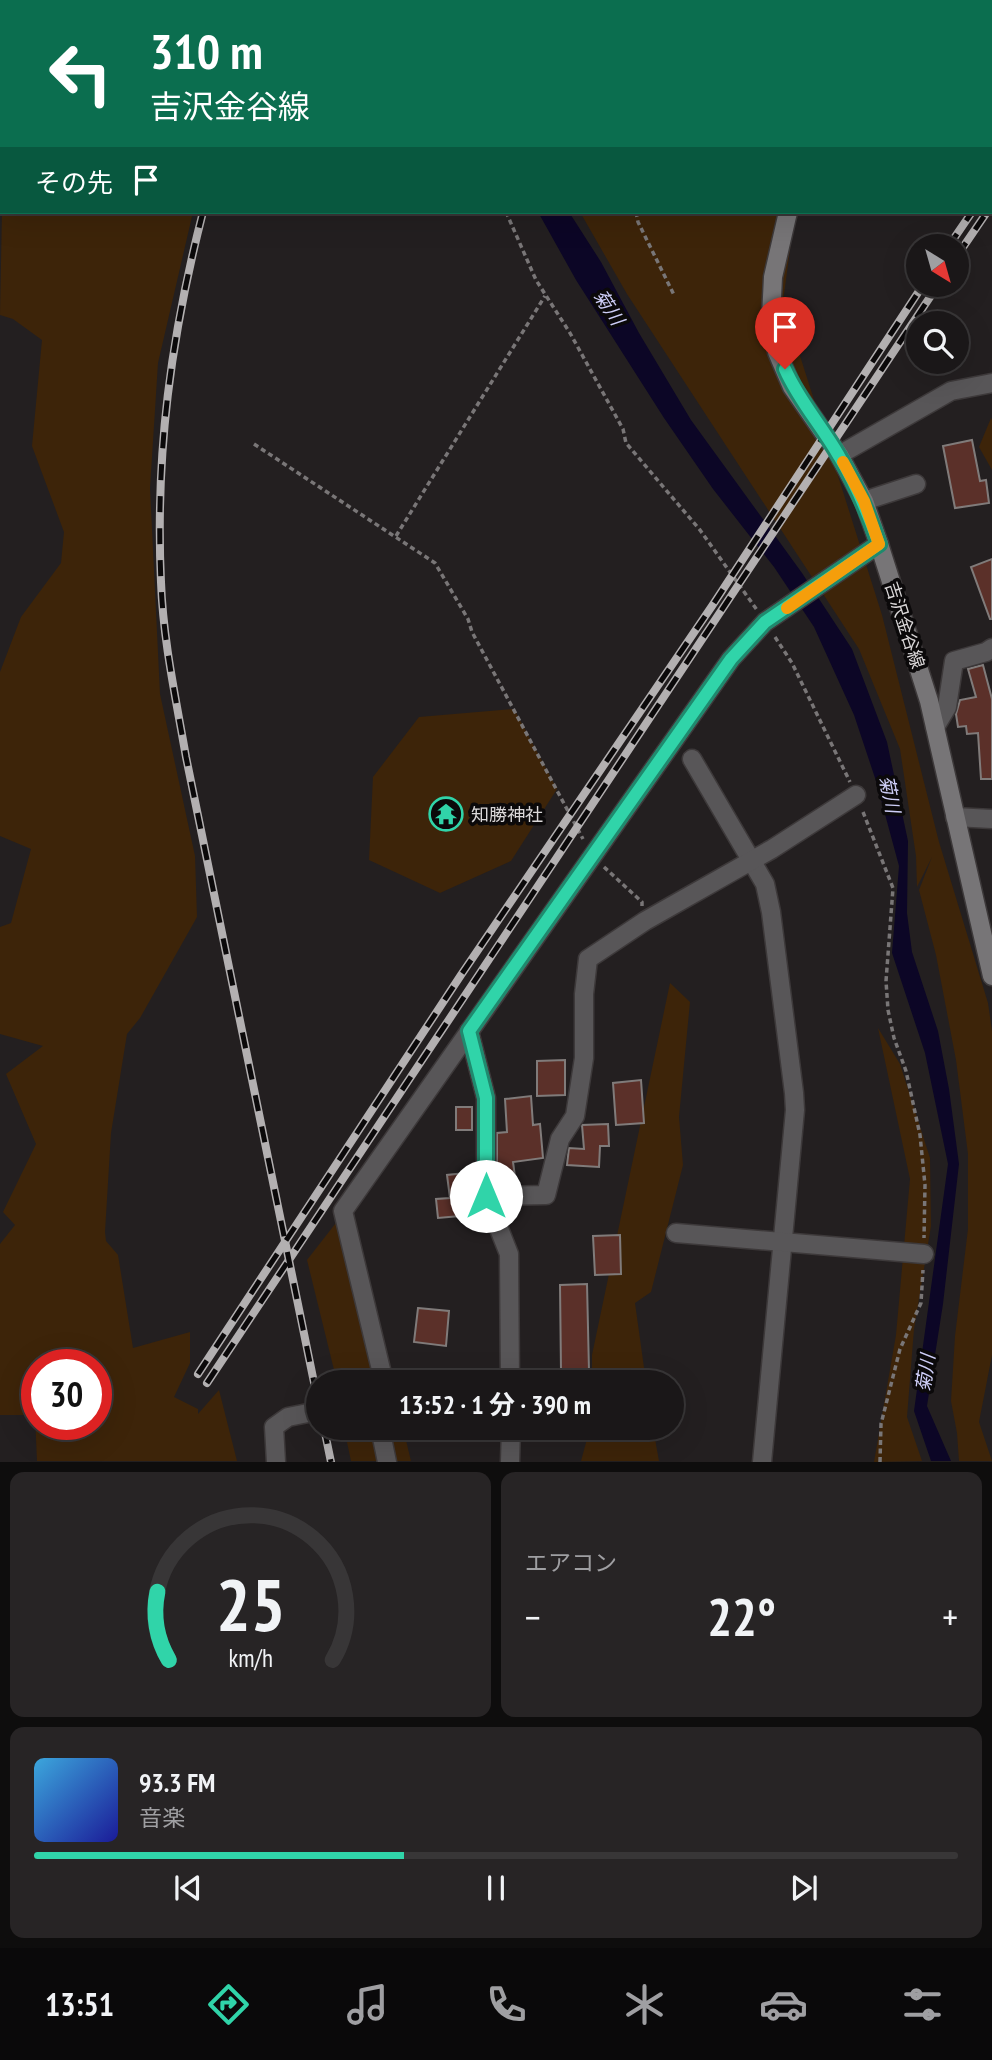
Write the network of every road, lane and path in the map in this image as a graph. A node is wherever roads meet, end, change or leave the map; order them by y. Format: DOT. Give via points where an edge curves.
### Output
graph roads {
  1 [pos="507,214"];
  2 [pos="636,214"];
  3 [pos="789,214"];
  4 [pos="674,295"];
  5 [pos="545,296"];
  6 [pos="992,383"];
  7 [pos="254,444"];
  8 [pos="838,454"];
  9 [pos="916,484"];
  10 [pos="864,501"];
  11 [pos="396,536"];
  12 [pos="879,544"];
  13 [pos="765,622"];
  14 [pos="992,648"];
  15 [pos="935,727"];
  16 [pos="692,759"];
  17 [pos="856,795"];
  18 [pos="955,817"];
  19 [pos="992,819"];
  20 [pos="593,856"];
  21 [pos="751,859"];
  22 [pos="645,921"];
  23 [pos="992,976"];
  24 [pos="469,1031"];
  25 [pos="486,1196"];
  26 [pos="676,1233"];
  27 [pos="782,1243"];
  28 [pos="924,1254"];
  29 [pos="381,1370"];
  30 [pos="510,1370"];
  31 [pos="306,1413"];
  32 [pos="383,1440"];
  33 [pos="511,1440"];
  34 [pos="276,1461"];
  35 [pos="387,1461"];
  36 [pos="510,1461"];
  37 [pos="762,1461"];
  38 [pos="880,1461"];
  1 -- 5 [label="path"];
  2 -- 4 [label="path"];
  3 -- 8 [label="main road, 吉沢金谷線" via="773,277 771,317 777,352 793,387"];
  5 -- 11 [label="path"];
  5 -- 13 [label="path" via="623,429 626,443 700,530"];
  6 -- 8 [label="street" via="951,391"];
  7 -- 11 [label="path"];
  8 -- 10 [label="main road, 吉沢金谷線"];
  9 -- 10 [label="street"];
  10 -- 12 [label="main road, 吉沢金谷線"];
  11 -- 20 [label="path" via="435,562"];
  12 -- 13 [label="street"];
  12 -- 15 [label="main road, 吉沢金谷線"];
  13 -- 17 [label="path" via="792,663"];
  13 -- 20 [label="street" via="731,659"];
  14 -- 15 [label="street" via="954,661 947,707"];
  15 -- 18 [label="main road, 吉沢金谷線"];
  16 -- 21 [label="street"];
  17 -- 21 [label="street"];
  17 -- 28 [label="path" via="893,888 888,1010 920,1135"];
  18 -- 19 [label="street"];
  18 -- 23 [label="main road, 吉沢金谷線"];
  20 -- 22 [label="path" via="642,902"];
  20 -- 24 [label="street"];
  21 -- 22 [label="street"];
  21 -- 27 [label="street" via="765,884 771,912 794,1093"];
  22 -- 25 [label="street" via="588,959 584,1058 575,1116 560,1139 546,1195"];
  24 -- 25 [label="street" via="486,1098"];
  24 -- 29 [label="street" via="343,1211"];
  25 -- 30 [label="street" via="509,1254"];
  26 -- 27 [label="street"];
  27 -- 28 [label="street"];
  27 -- 37 [label="street"];
  28 -- 38 [label="path" via="921,1303 900,1349 880,1424"];
  31 -- 34 [label="street" via="288,1417 274,1427"];
  32 -- 35 [label="street"];
  33 -- 36 [label="street"];
}
